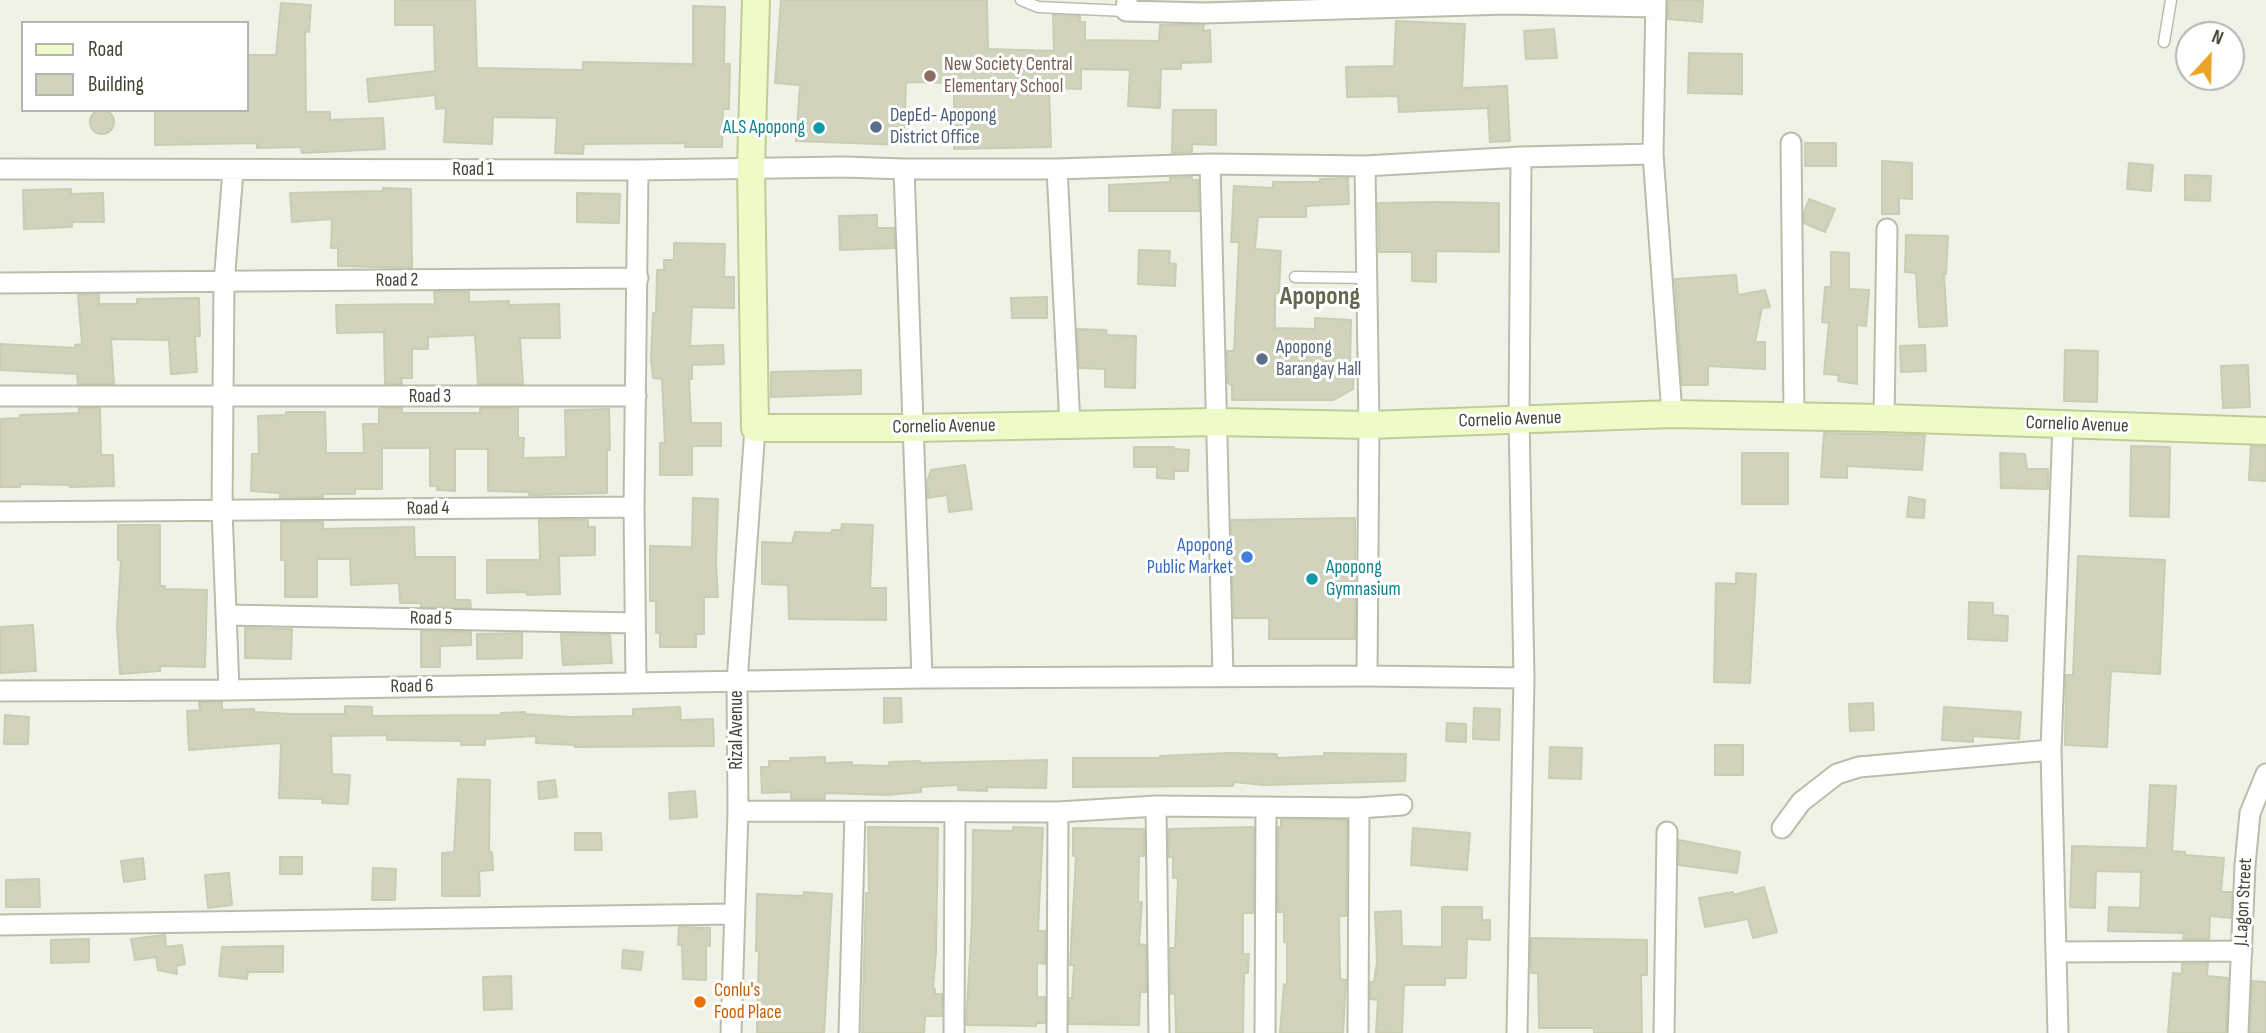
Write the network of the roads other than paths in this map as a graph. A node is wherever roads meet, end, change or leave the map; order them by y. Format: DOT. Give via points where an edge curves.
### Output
graph roads {
  1 [pos="756,0"];
  2 [pos="1021,0"];
  3 [pos="2171,0"];
  4 [pos="1506,2"];
  5 [pos="1656,3"];
  6 [pos="1126,5"];
  7 [pos="2164,42"];
  8 [pos="1791,143"];
  9 [pos="1653,154"];
  10 [pos="1521,157"];
  11 [pos="1210,164"];
  12 [pos="1365,166"];
  13 [pos="751,167"];
  14 [pos="0,169"];
  15 [pos="904,169"];
  16 [pos="1057,169"];
  17 [pos="638,170"];
  18 [pos="233,171"];
  19 [pos="1887,229"];
  20 [pos="1295,277"];
  21 [pos="638,278"];
  22 [pos="1367,278"];
  23 [pos="224,283"];
  24 [pos="0,284"];
  25 [pos="636,396"];
  26 [pos="0,397"];
  27 [pos="224,397"];
  28 [pos="1672,414"];
  29 [pos="1794,416"];
  30 [pos="1884,418"];
  31 [pos="1519,419"];
  32 [pos="1216,422"];
  33 [pos="2063,424"];
  34 [pos="1070,425"];
  35 [pos="1369,425"];
  36 [pos="755,428"];
  37 [pos="913,428"];
  38 [pos="2266,431"];
  39 [pos="634,507"];
  40 [pos="222,510"];
  41 [pos="0,512"];
  42 [pos="226,615"];
  43 [pos="635,623"];
  44 [pos="1223,676"];
  45 [pos="1367,676"];
  46 [pos="922,678"];
  47 [pos="1524,678"];
  48 [pos="737,682"];
  49 [pos="636,683"];
  50 [pos="229,690"];
  51 [pos="0,691"];
  52 [pos="2051,750"];
  53 [pos="2266,774"];
  54 [pos="1402,805"];
  55 [pos="1156,806"];
  56 [pos="1266,808"];
  57 [pos="1359,808"];
  58 [pos="738,811"];
  59 [pos="855,812"];
  60 [pos="1058,812"];
  61 [pos="955,813"];
  62 [pos="1782,828"];
  63 [pos="1667,832"];
  64 [pos="733,914"];
  65 [pos="0,925"];
  66 [pos="2242,951"];
  67 [pos="2056,952"];
  68 [pos="731,1033"];
  69 [pos="849,1033"];
  70 [pos="954,1033"];
  71 [pos="1057,1033"];
  72 [pos="1159,1033"];
  73 [pos="1265,1033"];
  74 [pos="1358,1033"];
  75 [pos="1517,1033"];
  76 [pos="1664,1033"];
  77 [pos="2058,1033"];
  78 [pos="2238,1033"];
  1 -- 13 [label="street"];
  2 -- 6 [label="lane" via="1038,8"];
  3 -- 7 [label="lane"];
  4 -- 5 [label="street"];
  4 -- 6 [label="street" via="1205,13"];
  5 -- 9 [label="street"];
  8 -- 29 [label="street"];
  9 -- 10 [label="street, Road 1"];
  9 -- 28 [label="street"];
  10 -- 12 [label="street, Road 1"];
  10 -- 31 [label="street"];
  11 -- 12 [label="street, Road 1"];
  11 -- 16 [label="street, Road 1"];
  11 -- 32 [label="street"];
  12 -- 22 [label="street"];
  13 -- 15 [label="street, Road 1"];
  13 -- 17 [label="street, Road 1"];
  13 -- 36 [label="street"];
  14 -- 18 [label="street, Road 1"];
  15 -- 16 [label="street, Road 1"];
  15 -- 37 [label="street"];
  16 -- 34 [label="street"];
  17 -- 18 [label="street, Road 1"];
  17 -- 21 [label="street"];
  18 -- 23 [label="street"];
  19 -- 30 [label="street"];
  20 -- 22 [label="lane"];
  21 -- 23 [label="street, Road 2"];
  21 -- 25 [label="street"];
  22 -- 35 [label="street"];
  23 -- 24 [label="street, Road 2"];
  23 -- 27 [label="street"];
  25 -- 27 [label="street, Road 3"];
  25 -- 39 [label="street"];
  26 -- 27 [label="street, Road 3"];
  27 -- 40 [label="street"];
  28 -- 29 [label="street, Cornelio Avenue"];
  28 -- 31 [label="street, Cornelio Avenue"];
  29 -- 30 [label="street, Cornelio Avenue"];
  30 -- 33 [label="street, Cornelio Avenue"];
  31 -- 35 [label="street, Cornelio Avenue"];
  31 -- 47 [label="street"];
  32 -- 34 [label="street, Cornelio Avenue"];
  32 -- 35 [label="street, Cornelio Avenue"];
  32 -- 44 [label="street"];
  33 -- 38 [label="street, Cornelio Avenue"];
  33 -- 52 [label="street"];
  34 -- 37 [label="street, Cornelio Avenue"];
  35 -- 45 [label="street"];
  36 -- 37 [label="street, Cornelio Avenue"];
  36 -- 48 [label="street, Rizal Avenue"];
  37 -- 46 [label="street"];
  39 -- 40 [label="street, Road 4"];
  39 -- 43 [label="street"];
  40 -- 41 [label="street, Road 4"];
  40 -- 42 [label="street"];
  42 -- 43 [label="street, Road 5"];
  42 -- 50 [label="street"];
  43 -- 49 [label="street"];
  44 -- 45 [label="street, Road 6"];
  44 -- 46 [label="street, Road 6"];
  45 -- 47 [label="street, Road 6"];
  46 -- 48 [label="street, Road 6"];
  47 -- 75 [label="street"];
  48 -- 49 [label="street, Road 6"];
  48 -- 58 [label="street, Rizal Avenue"];
  49 -- 50 [label="street, Road 6"];
  50 -- 51 [label="street, Road 6"];
  52 -- 62 [label="street" via="1859,767 1837,774 1801,802"];
  52 -- 67 [label="street"];
  53 -- 66 [label="street, J.Lagon Street" via="2250,813"];
  54 -- 57 [label="street"];
  55 -- 56 [label="street"];
  55 -- 60 [label="street"];
  55 -- 72 [label="street"];
  56 -- 57 [label="street"];
  56 -- 73 [label="street"];
  57 -- 74 [label="street"];
  58 -- 59 [label="street"];
  58 -- 64 [label="street, Rizal Avenue"];
  59 -- 61 [label="street"];
  59 -- 69 [label="street"];
  60 -- 61 [label="street"];
  60 -- 71 [label="street"];
  61 -- 70 [label="street"];
  63 -- 76 [label="street"];
  64 -- 65 [label="street"];
  64 -- 68 [label="street, Rizal Avenue"];
  66 -- 67 [label="street"];
  66 -- 78 [label="street, J.Lagon Street"];
  67 -- 77 [label="street"];
}
